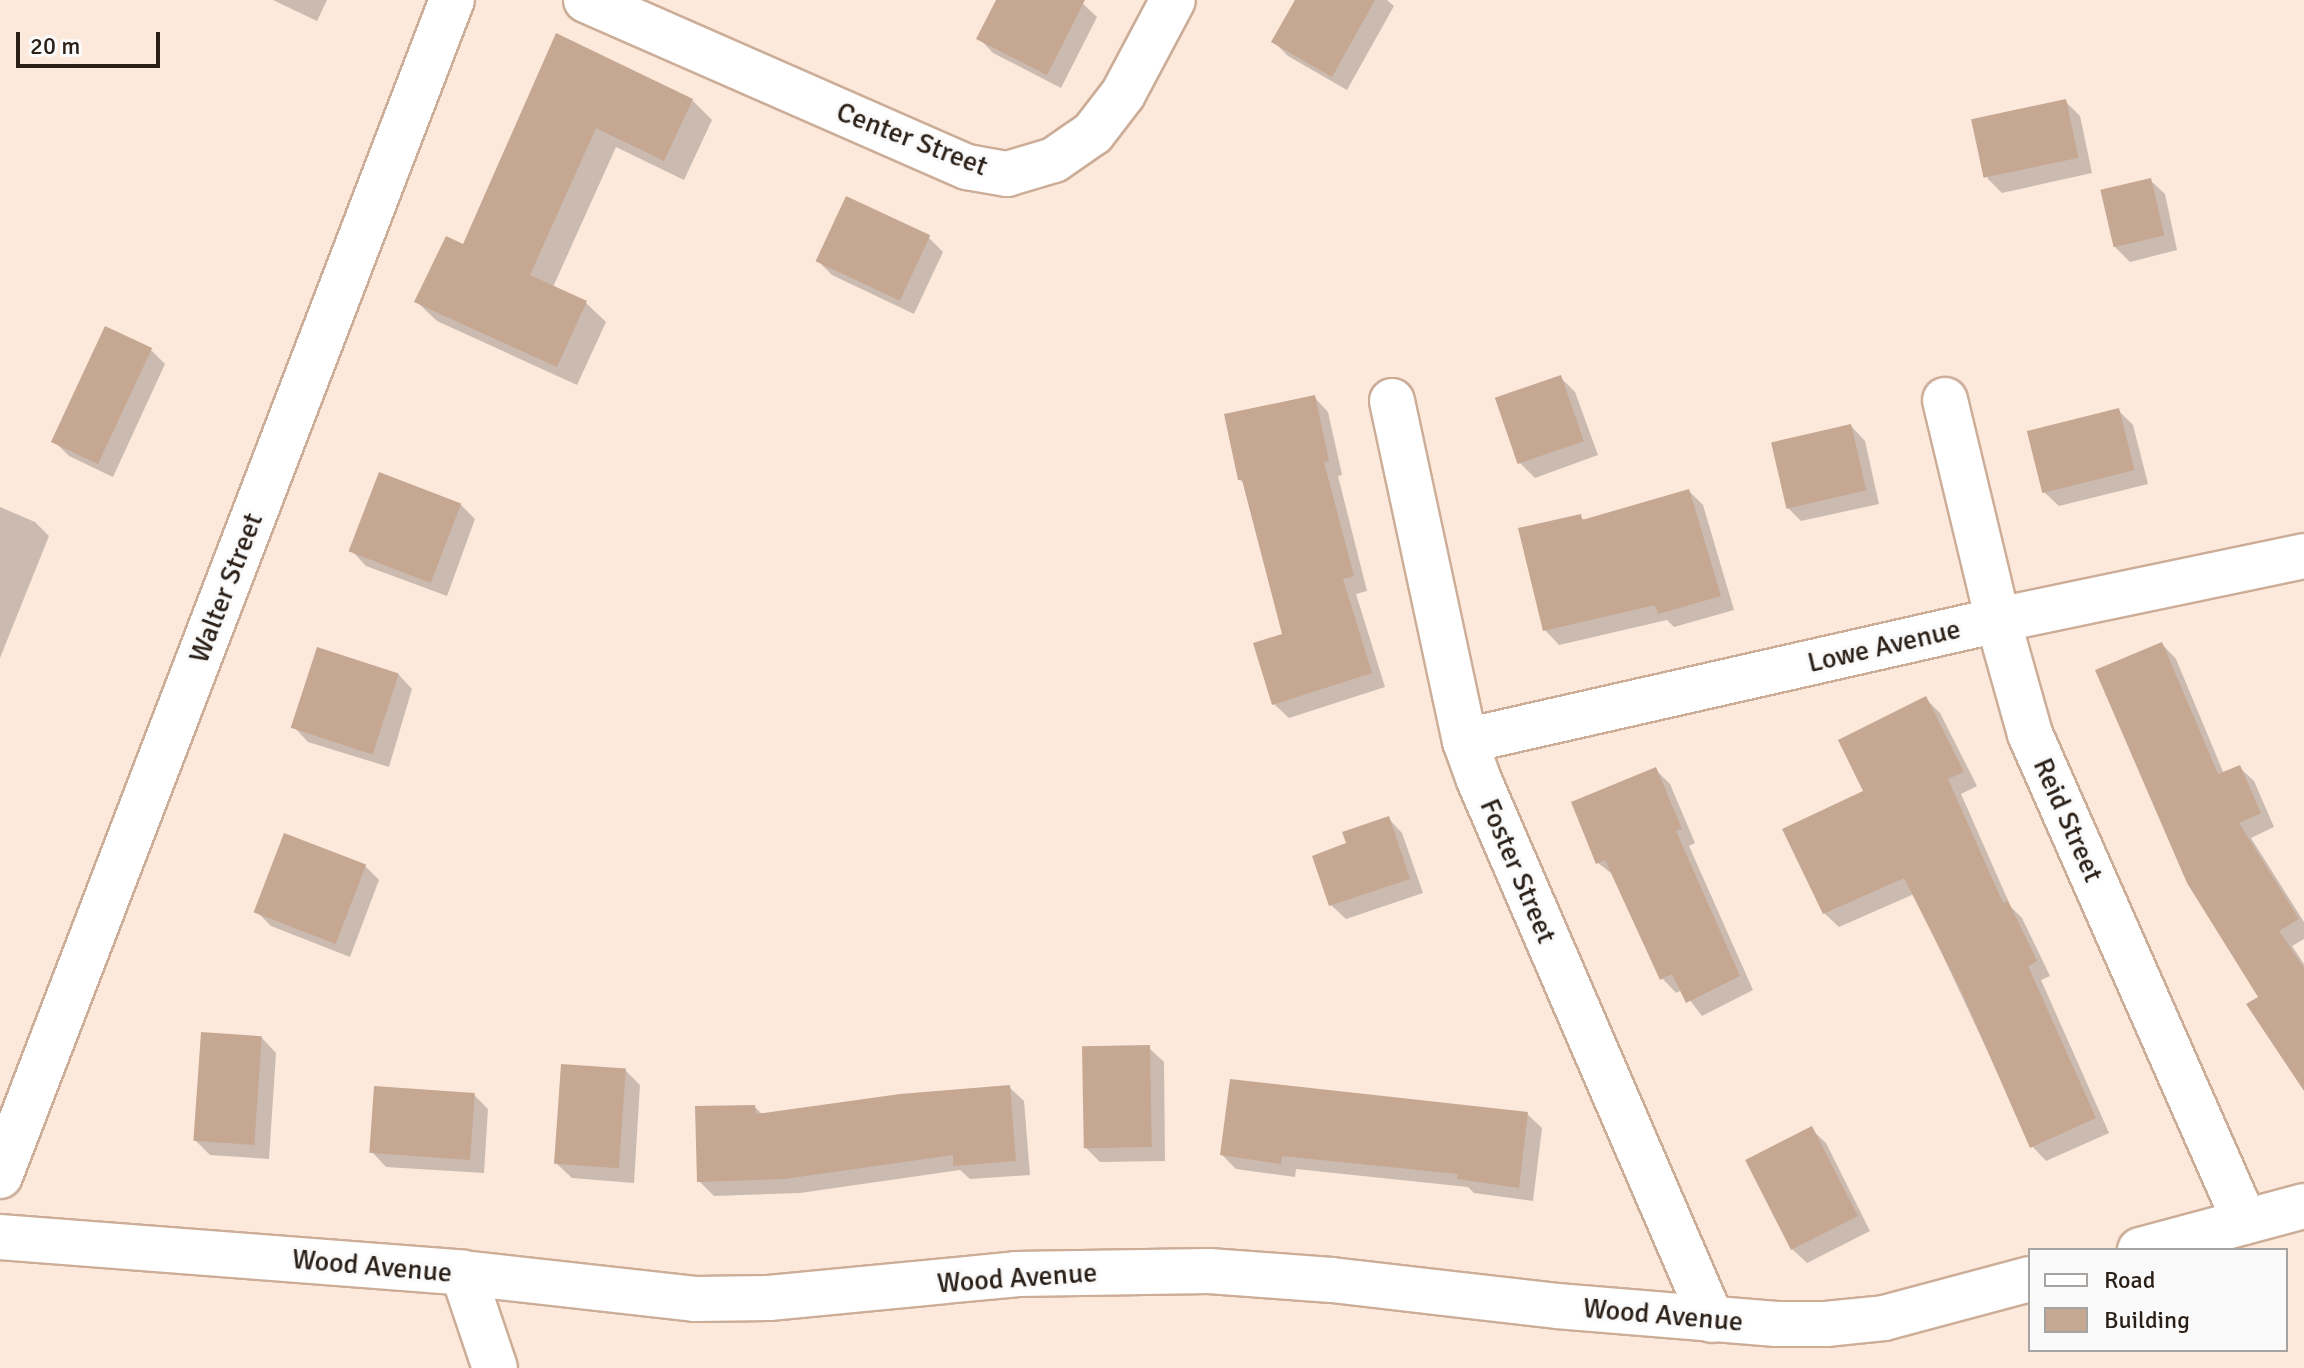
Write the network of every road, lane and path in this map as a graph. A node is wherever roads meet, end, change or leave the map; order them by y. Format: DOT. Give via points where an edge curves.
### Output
graph roads {
  1 [pos="452,0"];
  2 [pos="586,0"];
  3 [pos="1173,0"];
  4 [pos="1945,400"];
  5 [pos="1392,401"];
  6 [pos="2304,556"];
  7 [pos="1998,620"];
  8 [pos="1465,741"];
  9 [pos="0,1176"];
  10 [pos="2304,1206"];
  11 [pos="2245,1222"];
  12 [pos="0,1237"];
  13 [pos="2148,1248"];
  14 [pos="463,1273"];
  15 [pos="2028,1280"];
  16 [pos="1712,1320"];
  17 [pos="495,1368"];
  1 -- 9 [label="street, Walter Street"];
  2 -- 3 [label="street, Center Street" via="967,167 1007,174 1054,160 1093,133 1123,94"];
  4 -- 7 [label="street, Reid Street"];
  5 -- 8 [label="street, Foster Street"];
  6 -- 7 [label="street, Lowe Avenue"];
  7 -- 8 [label="street, Lowe Avenue"];
  7 -- 11 [label="street, Reid Street" via="2030,734"];
  8 -- 16 [label="street, Foster Street"];
  10 -- 11 [label="street"];
  11 -- 13 [label="street"];
  12 -- 14 [label="street, Wood Avenue"];
  14 -- 16 [label="street, Wood Avenue" via="695,1299 769,1298 1016,1274 1209,1271"];
  14 -- 17 [label="street"];
  15 -- 16 [label="street, Wood Avenue" via="1884,1318 1826,1324"];
}
